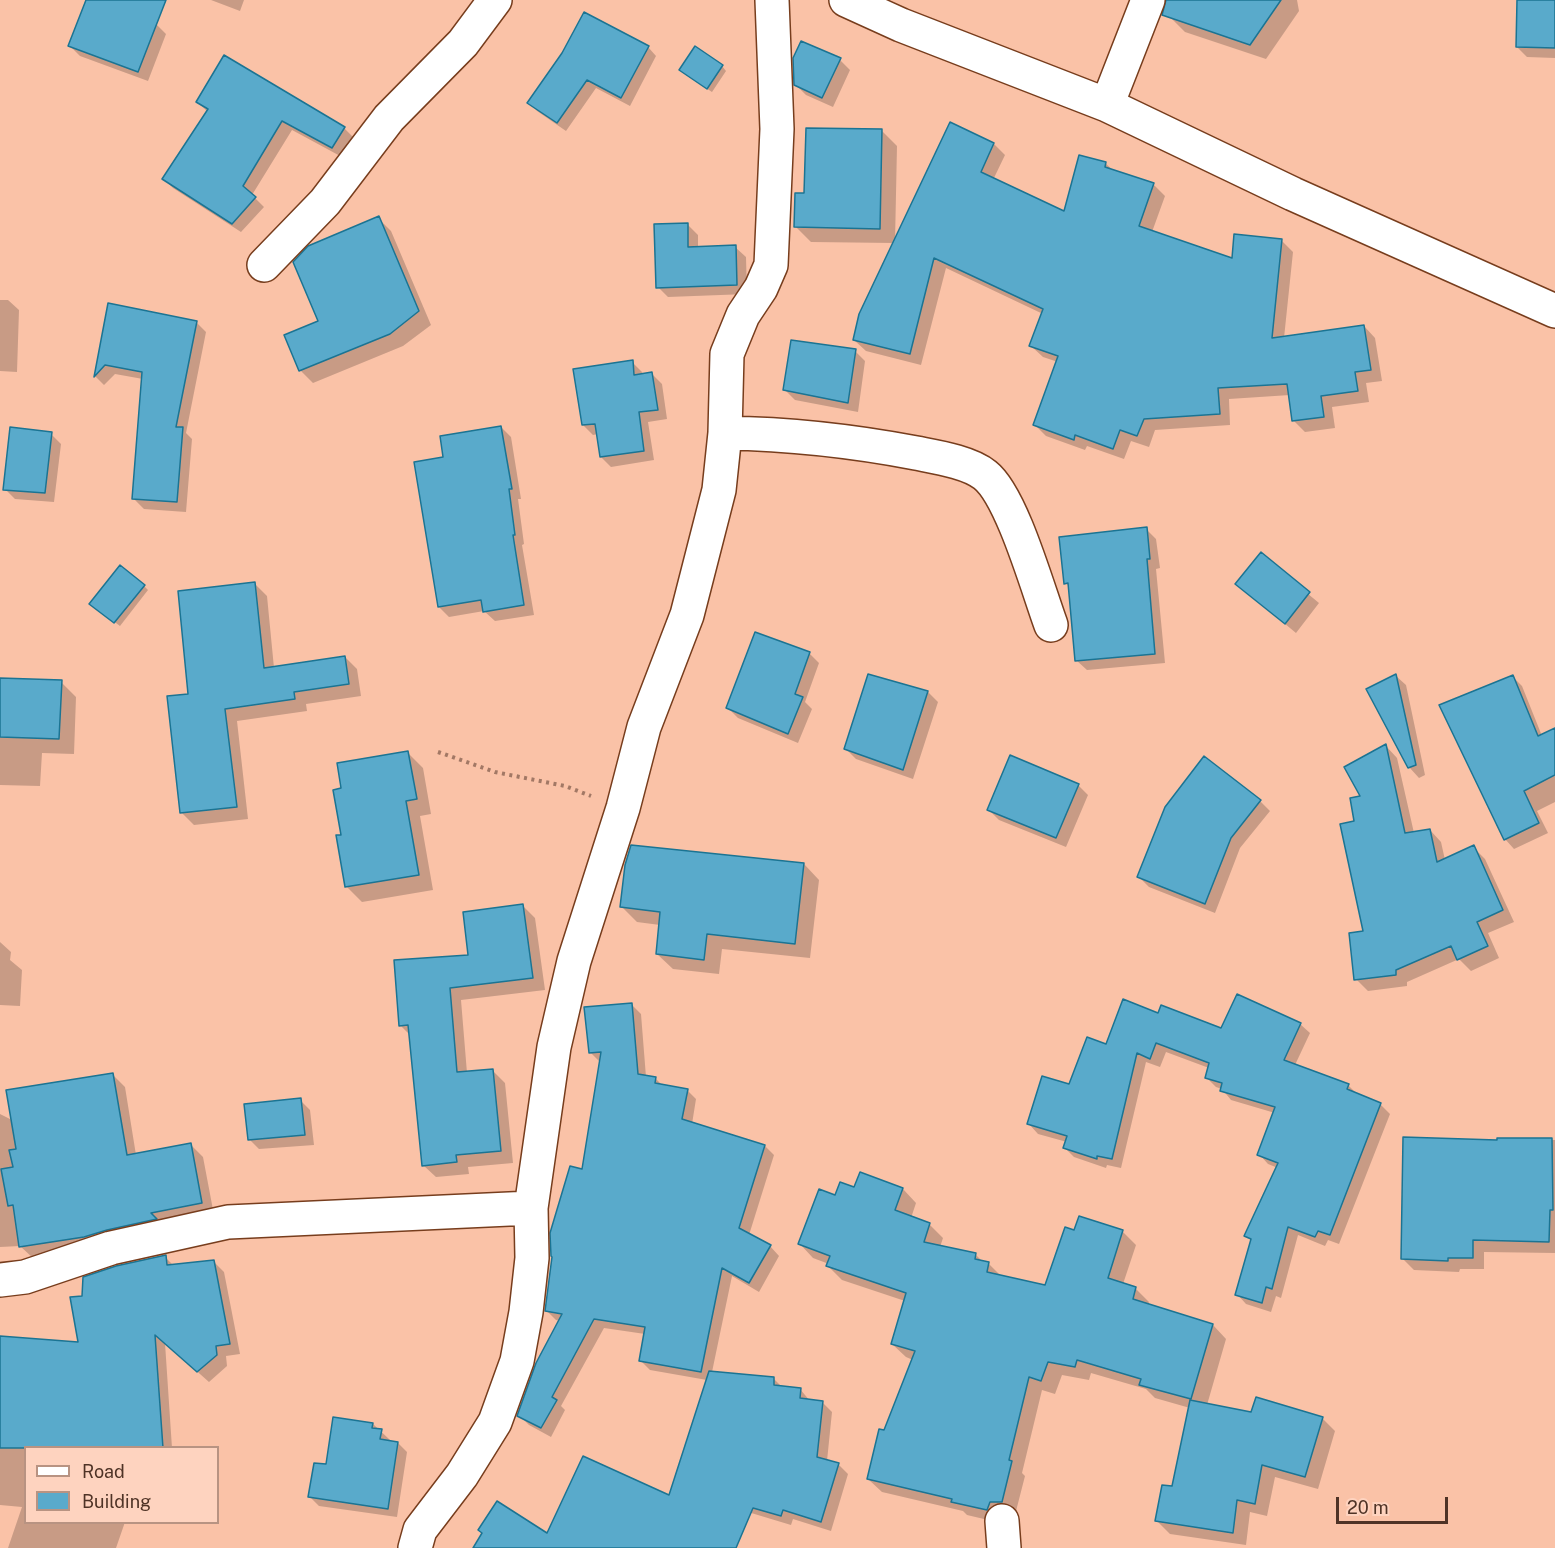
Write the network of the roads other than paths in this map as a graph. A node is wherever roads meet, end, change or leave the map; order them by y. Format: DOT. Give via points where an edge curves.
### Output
graph roads {
  1 [pos="495,0"];
  2 [pos="772,0"];
  3 [pos="846,0"];
  4 [pos="1148,0"];
  5 [pos="1107,105"];
  6 [pos="264,265"];
  7 [pos="1555,310"];
  8 [pos="725,433"];
  9 [pos="1050,625"];
  10 [pos="531,1208"];
  11 [pos="0,1280"];
  12 [pos="415,1548"];
  1 -- 6 [label="street" via="463,43 389,118 325,202"];
  2 -- 8 [label="street" via="777,129 771,265 727,354"];
  3 -- 5 [label="street"];
  4 -- 5 [label="street"];
  5 -- 7 [label="street" via="1293,194"];
  8 -- 9 [label="street" via="788,434 870,444 950,459 985,474 1003,495"];
  8 -- 10 [label="street" via="719,490 687,615 644,727 623,808 574,961 554,1047"];
  10 -- 11 [label="street" via="228,1222 111,1248 25,1277"];
  10 -- 12 [label="street" via="532,1258 517,1361 495,1422 462,1475 420,1530"];
}
